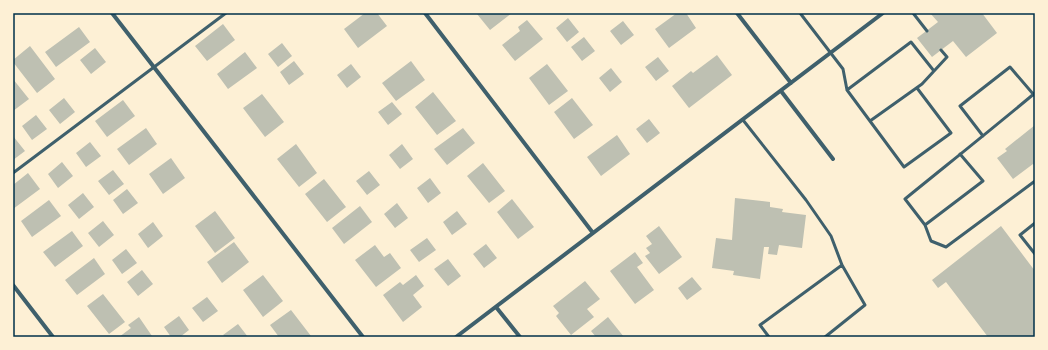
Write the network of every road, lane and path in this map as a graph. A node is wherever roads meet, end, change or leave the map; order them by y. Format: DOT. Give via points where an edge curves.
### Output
graph roads {
  1 [pos="112,13"];
  2 [pos="226,13"];
  3 [pos="424,13"];
  4 [pos="737,13"];
  5 [pos="800,13"];
  6 [pos="884,13"];
  7 [pos="913,13"];
  8 [pos="926,31"];
  9 [pos="941,50"];
  10 [pos="831,53"];
  11 [pos="154,68"];
  12 [pos="934,71"];
  13 [pos="791,83"];
  14 [pos="917,88"];
  15 [pos="847,90"];
  16 [pos="781,91"];
  17 [pos="1034,94"];
  18 [pos="743,120"];
  19 [pos="870,121"];
  20 [pos="983,136"];
  21 [pos="960,154"];
  22 [pos="833,159"];
  23 [pos="13,173"];
  24 [pos="1035,181"];
  25 [pos="1035,223"];
  26 [pos="925,225"];
  27 [pos="593,233"];
  28 [pos="1035,254"];
  29 [pos="842,265"];
  30 [pos="13,285"];
  31 [pos="496,307"];
  32 [pos="53,337"];
  33 [pos="363,337"];
  34 [pos="456,337"];
  35 [pos="520,337"];
  36 [pos="770,337"];
  37 [pos="825,337"];
  1 -- 11 [label="street"];
  2 -- 11 [label="lane"];
  3 -- 27 [label="street"];
  4 -- 13 [label="street"];
  5 -- 10 [label="lane"];
  6 -- 10 [label="street"];
  7 -- 8 [label="lane"];
  9 -- 12 [label="lane" via="947,57"];
  10 -- 13 [label="street"];
  10 -- 15 [label="lane" via="843,69"];
  11 -- 23 [label="lane"];
  11 -- 33 [label="street"];
  12 -- 14 [label="lane"];
  12 -- 15 [label="lane" via="911,42"];
  13 -- 16 [label="street"];
  14 -- 19 [label="lane"];
  14 -- 19 [label="lane" via="951,133 904,167"];
  15 -- 19 [label="lane"];
  16 -- 18 [label="street"];
  16 -- 22 [label="street"];
  17 -- 20 [label="lane"];
  17 -- 20 [label="lane" via="1010,67 960,106"];
  18 -- 27 [label="street"];
  18 -- 29 [label="lane" via="831,236"];
  20 -- 21 [label="lane"];
  21 -- 26 [label="lane" via="905,199"];
  21 -- 26 [label="lane" via="983,182"];
  24 -- 26 [label="lane" via="946,247 931,241"];
  25 -- 28 [label="lane" via="1020,235"];
  27 -- 31 [label="street"];
  29 -- 36 [label="lane" via="760,325"];
  29 -- 37 [label="lane" via="865,305"];
  30 -- 32 [label="street"];
  31 -- 34 [label="street"];
  31 -- 35 [label="street"];
}
